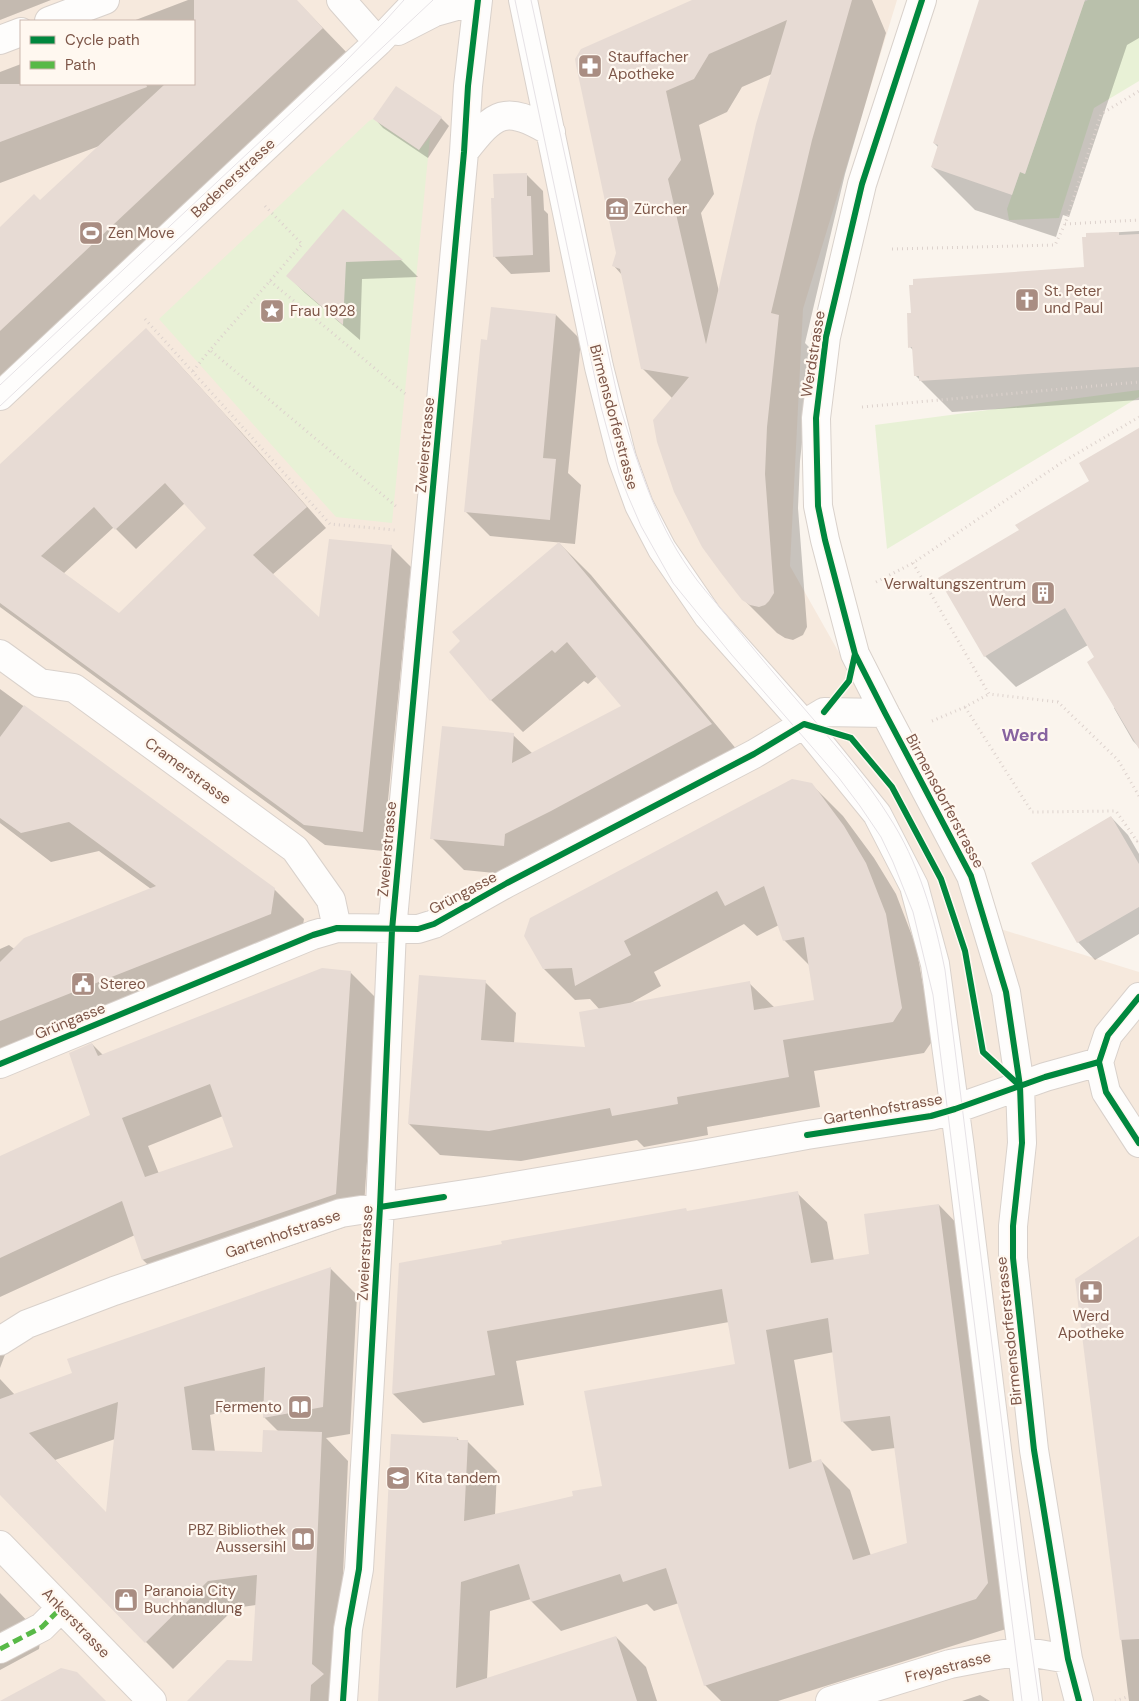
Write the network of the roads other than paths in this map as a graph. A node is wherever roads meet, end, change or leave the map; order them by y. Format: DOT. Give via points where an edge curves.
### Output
graph roads {
  1 [pos="105,0"];
  2 [pos="341,0"];
  3 [pos="418,0"];
  4 [pos="478,0"];
  5 [pos="523,0"];
  6 [pos="922,0"];
  7 [pos="52,20"];
  8 [pos="20,32"];
  9 [pos="0,40"];
  10 [pos="378,42"];
  11 [pos="551,132"];
  12 [pos="464,152"];
  13 [pos="0,396"];
  14 [pos="0,654"];
  15 [pos="885,713"];
  16 [pos="804,724"];
  17 [pos="338,928"];
  18 [pos="392,930"];
  19 [pos="1139,997"];
  20 [pos="1099,1062"];
  21 [pos="0,1064"];
  22 [pos="1020,1086"];
  23 [pos="955,1109"];
  24 [pos="1139,1143"];
  25 [pos="380,1207"];
  26 [pos="0,1341"];
  27 [pos="0,1545"];
  28 [pos="61,1608"];
  29 [pos="0,1649"];
  30 [pos="1022,1651"];
  31 [pos="1068,1659"];
  32 [pos="152,1701"];
  33 [pos="343,1701"];
  34 [pos="830,1701"];
  35 [pos="1028,1701"];
  36 [pos="1079,1701"];
  1 -- 7 [label="street"];
  2 -- 10 [label="street"];
  3 -- 10 [label="street, Badenerstrasse"];
  4 -- 10 [label="street, Badenerstrasse" via="435,12"];
  4 -- 12 [label="street, Zweierstrasse"];
  5 -- 11 [label="street, Birmensdorferstrasse"];
  6 -- 15 [label="street, Werdstrasse" via="862,184 826,337 816,418 818,506 825,540 855,654"];
  8 -- 9 [label="street"];
  10 -- 13 [label="street, Badenerstrasse"];
  11 -- 12 [label="street" via="535,122 509,114 493,119"];
  11 -- 16 [label="street, Birmensdorferstrasse" via="599,367 622,458 639,506 662,549 708,616"];
  12 -- 18 [label="street, Zweierstrasse"];
  14 -- 17 [label="street, Cramerstrasse" via="40,683 74,688 295,849 332,900"];
  15 -- 16 [label="street, Grüngasse" via="824,712"];
  15 -- 22 [label="street, Birmensdorferstrasse" via="971,876 1006,992"];
  16 -- 18 [label="street, Grüngasse" via="754,754 434,924 418,929"];
  16 -- 23 [label="street, Birmensdorferstrasse" via="877,814 914,886 935,964"];
  17 -- 18 [label="street, Grüngasse"];
  17 -- 21 [label="street, Grüngasse"];
  18 -- 25 [label="street, Zweierstrasse"];
  19 -- 20 [label="street" via="1108,1035"];
  20 -- 22 [label="street, Gartenhofstrasse"];
  20 -- 24 [label="street" via="1106,1092"];
  22 -- 23 [label="street, Gartenhofstrasse"];
  22 -- 31 [label="street, Birmensdorferstrasse" via="1022,1143 1013,1258 1034,1450"];
  23 -- 25 [label="street, Gartenhofstrasse" via="931,1116"];
  23 -- 30 [label="street, Birmensdorferstrasse"];
  25 -- 26 [label="street, Gartenhofstrasse" via="341,1213 114,1291 27,1324"];
  25 -- 33 [label="street, Zweierstrasse" via="359,1569 348,1629"];
  27 -- 28 [label="street, Ankerstrasse"];
  28 -- 29 [label="street" via="42,1627"];
  28 -- 32 [label="street, Ankerstrasse"];
  30 -- 31 [label="street, Freyastrasse"];
  30 -- 34 [label="street, Freyastrasse" via="950,1664"];
  30 -- 35 [label="street, Birmensdorferstrasse"];
  31 -- 36 [label="street, Birmensdorferstrasse"];
}
